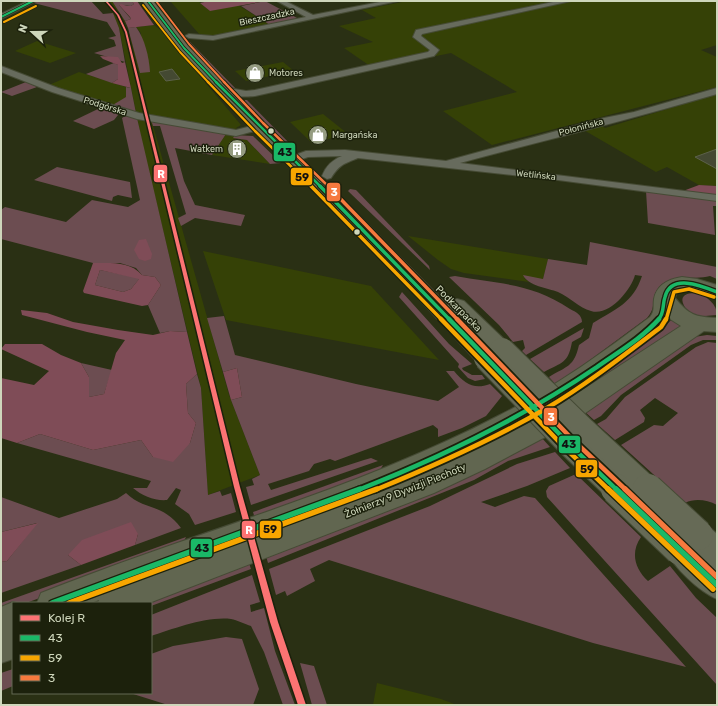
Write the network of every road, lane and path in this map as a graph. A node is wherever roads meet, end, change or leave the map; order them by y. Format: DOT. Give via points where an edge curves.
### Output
graph roads {
  1 [pos="33,1"];
  2 [pos="148,1"];
  3 [pos="161,1"];
  4 [pos="280,1"];
  5 [pos="395,1"];
  6 [pos="568,1"];
  7 [pos="1,17"];
  8 [pos="313,18"];
  9 [pos="176,38"];
  10 [pos="212,39"];
  11 [pos="194,41"];
  12 [pos="1,69"];
  13 [pos="717,91"];
  14 [pos="242,100"];
  15 [pos="259,127"];
  16 [pos="351,157"];
  17 [pos="303,158"];
  18 [pos="444,164"];
  19 [pos="327,176"];
  20 [pos="717,198"];
  21 [pos="717,292"];
  22 [pos="666,301"];
  23 [pos="707,325"];
  24 [pos="494,354"];
  25 [pos="698,546"];
  26 [pos="717,585"];
  27 [pos="55,602"];
  28 [pos="115,602"];
  29 [pos="12,617"];
  30 [pos="1,622"];
  31 [pos="12,643"];
  32 [pos="1,647"];
  1 -- 7 [label="street"];
  2 -- 9 [label="main road, Podkarpacka"];
  3 -- 11 [label="main road, Podkarpacka"];
  4 -- 8 [label="street"];
  5 -- 8 [label="street, Bieszczadzka"];
  6 -- 14 [label="street" via="419,32 417,36 435,50 432,54"];
  8 -- 10 [label="street, Bieszczadzka"];
  9 -- 11 [label="street"];
  9 -- 14 [label="main road, Podkarpacka" via="223,90"];
  10 -- 11 [label="street, Bieszczadzka"];
  10 -- 11 [label="street, Bieszczadzka"];
  11 -- 14 [label="main road, Podkarpacka"];
  12 -- 15 [label="street, Podgórska" via="55,90 137,116 236,133"];
  13 -- 18 [label="street, Połonińska" via="635,115 607,120"];
  14 -- 15 [label="main road, Podkarpacka"];
  14 -- 17 [label="main road, Podkarpacka"];
  15 -- 17 [label="main road, Podkarpacka"];
  16 -- 17 [label="street, Wetlińska"];
  16 -- 18 [label="street, Wetlińska" via="385,156"];
  16 -- 19 [label="street" via="332,167"];
  17 -- 19 [label="main road, Podkarpacka"];
  17 -- 24 [label="main road, Podkarpacka" via="340,206"];
  18 -- 20 [label="street, Wetlińska"];
  19 -- 24 [label="main road, Podkarpacka"];
  21 -- 22 [label="highway, Żołnierzy 9 Dywizji Piechoty" via="702,285 684,283 670,288 666,293"];
  22 -- 23 [label="highway" via="677,314"];
  22 -- 27 [label="highway, Żołnierzy 9 Dywizji Piechoty" via="664,314 657,322 606,361 558,394 489,432 342,498"];
  23 -- 28 [label="highway, Żołnierzy 9 Dywizji Piechoty" via="559,418 476,462 425,485"];
  24 -- 25 [label="main road, Podkarpacka, bridge" via="568,442"];
  25 -- 26 [label="main road, Podkarpacka"];
  29 -- 30 [label="highway"];
  31 -- 32 [label="highway"];
}
